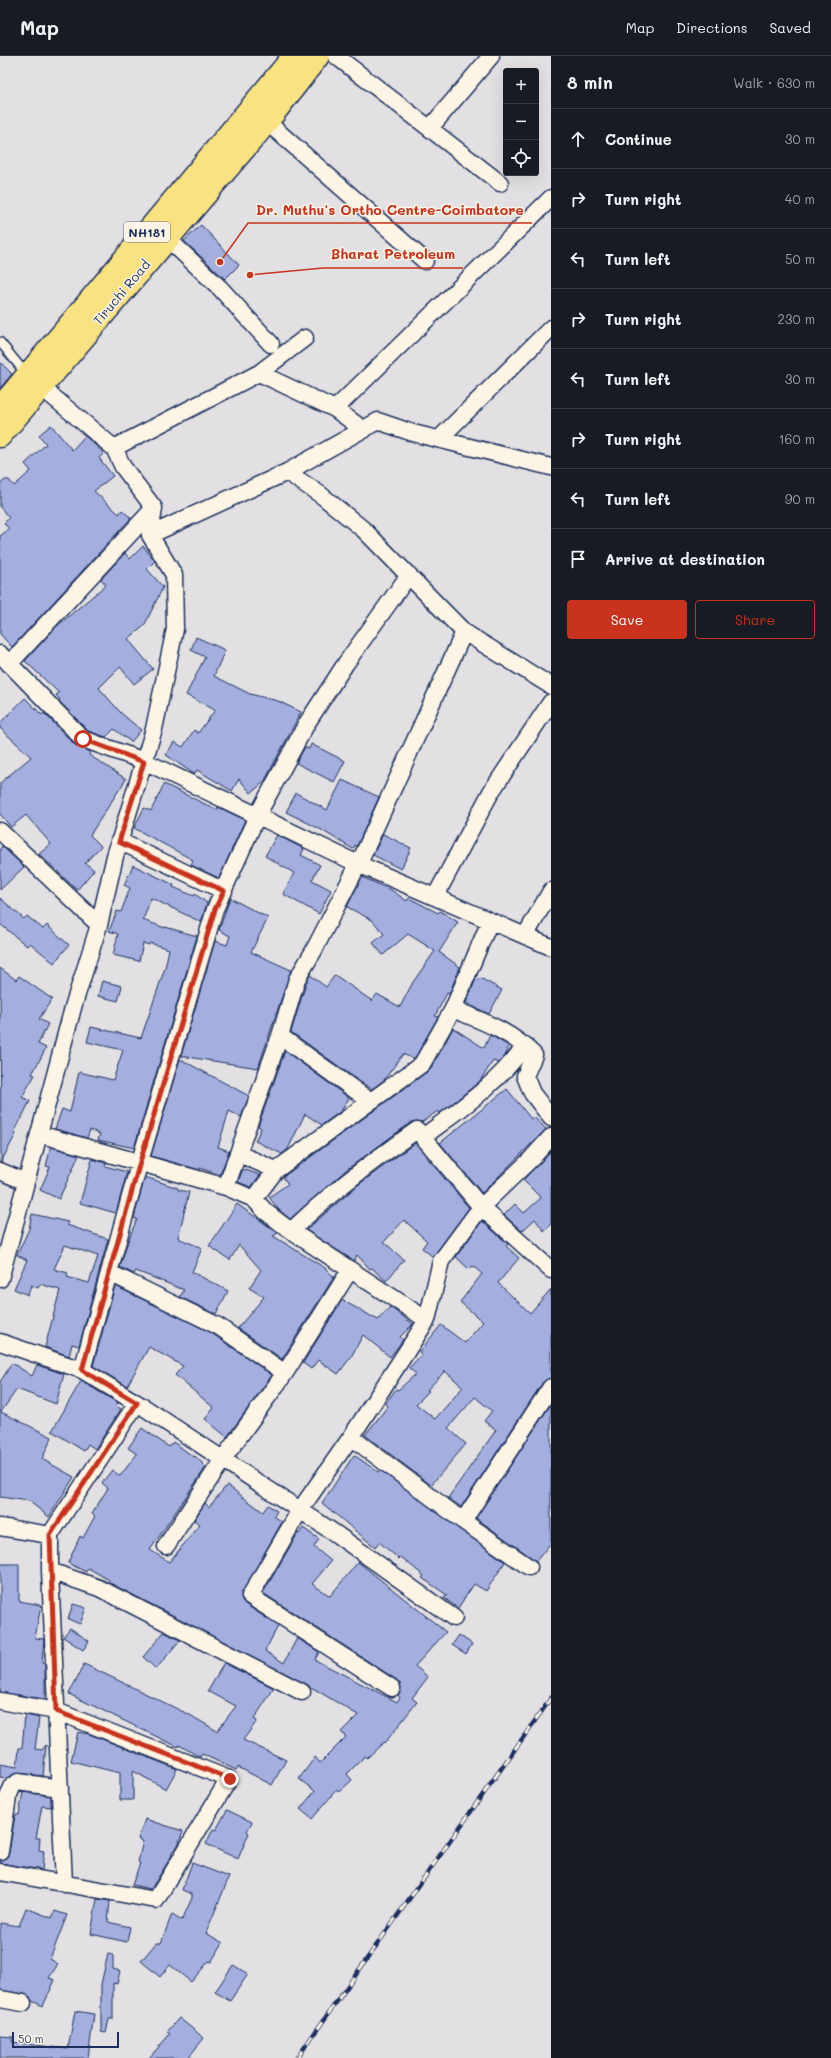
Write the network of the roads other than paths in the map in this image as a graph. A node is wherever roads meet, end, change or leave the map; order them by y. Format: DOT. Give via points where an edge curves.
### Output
graph roads {
  1 [pos="294,56"];
  2 [pos="318,56"];
  3 [pos="336,56"];
  4 [pos="491,56"];
  5 [pos="267,122"];
  6 [pos="430,128"];
  7 [pos="500,183"];
  8 [pos="551,198"];
  9 [pos="167,238"];
  10 [pos="426,261"];
  11 [pos="551,328"];
  12 [pos="305,338"];
  13 [pos="0,342"];
  14 [pos="271,344"];
  15 [pos="259,373"];
  16 [pos="34,382"];
  17 [pos="0,408"];
  18 [pos="335,409"];
  19 [pos="364,430"];
  20 [pos="0,436"];
  21 [pos="439,440"];
  22 [pos="114,448"];
  23 [pos="551,467"];
  24 [pos="288,472"];
  25 [pos="154,508"];
  26 [pos="150,535"];
  27 [pos="409,575"];
  28 [pos="464,632"];
  29 [pos="5,659"];
  30 [pos="551,686"];
  31 [pos="551,702"];
  32 [pos="144,762"];
  33 [pos="257,816"];
  34 [pos="0,831"];
  35 [pos="119,842"];
  36 [pos="358,864"];
  37 [pos="551,890"];
  38 [pos="224,891"];
  39 [pos="435,897"];
  40 [pos="490,921"];
  41 [pos="99,925"];
  42 [pos="525,936"];
  43 [pos="551,947"];
  44 [pos="453,1009"];
  45 [pos="280,1036"];
  46 [pos="525,1045"];
  47 [pos="370,1101"];
  48 [pos="551,1118"];
  49 [pos="39,1134"];
  50 [pos="423,1137"];
  51 [pos="551,1137"];
  52 [pos="238,1154"];
  53 [pos="140,1162"];
  54 [pos="276,1170"];
  55 [pos="0,1172"];
  56 [pos="26,1182"];
  57 [pos="226,1187"];
  58 [pos="254,1199"];
  59 [pos="481,1207"];
  60 [pos="291,1231"];
  61 [pos="350,1270"];
  62 [pos="551,1270"];
  63 [pos="110,1273"];
  64 [pos="0,1279"];
  65 [pos="427,1320"];
  66 [pos="0,1342"];
  67 [pos="82,1370"];
  68 [pos="285,1373"];
  69 [pos="551,1387"];
  70 [pos="137,1403"];
  71 [pos="351,1437"];
  72 [pos="224,1460"];
  73 [pos="300,1510"];
  74 [pos="463,1521"];
  75 [pos="0,1528"];
  76 [pos="50,1535"];
  77 [pos="166,1546"];
  78 [pos="529,1567"];
  79 [pos="50,1571"];
  80 [pos="454,1618"];
  81 [pos="392,1688"];
  82 [pos="302,1692"];
  83 [pos="0,1701"];
  84 [pos="56,1711"];
  85 [pos="60,1788"];
  86 [pos="0,1852"];
  87 [pos="0,1872"];
  88 [pos="64,1884"];
  89 [pos="0,1999"];
  90 [pos="22,2003"];
  1 -- 16 [label="highway, Tiruchi Road / NH181"];
  2 -- 5 [label="highway, Tiruchi Road / NH181"];
  3 -- 6 [label="street"];
  4 -- 6 [label="street"];
  5 -- 9 [label="highway, Tiruchi Road / NH181"];
  5 -- 10 [label="street"];
  6 -- 7 [label="street"];
  8 -- 18 [label="street"];
  9 -- 14 [label="street" via="220,288"];
  9 -- 16 [label="highway, Tiruchi Road / NH181"];
  11 -- 21 [label="street"];
  12 -- 15 [label="street"];
  13 -- 16 [label="lane"];
  15 -- 18 [label="street"];
  15 -- 22 [label="street"];
  16 -- 17 [label="highway, Tiruchi Road / NH181"];
  16 -- 20 [label="highway, Tiruchi Road / NH181"];
  16 -- 22 [label="street"];
  18 -- 19 [label="street"];
  19 -- 21 [label="street" via="378,421"];
  19 -- 24 [label="street"];
  21 -- 23 [label="street"];
  22 -- 25 [label="street" via="123,467"];
  24 -- 26 [label="street"];
  24 -- 27 [label="street" via="364,530"];
  25 -- 26 [label="street"];
  25 -- 29 [label="street"];
  26 -- 32 [label="street" via="174,576 175,629 154,729"];
  27 -- 28 [label="street"];
  27 -- 33 [label="street" via="307,723"];
  28 -- 30 [label="street"];
  28 -- 36 [label="street"];
  29 -- 32 [label="street" via="83,739"];
  31 -- 39 [label="street" via="491,792"];
  32 -- 33 [label="street"];
  32 -- 35 [label="street"];
  33 -- 36 [label="street"];
  33 -- 38 [label="street"];
  34 -- 41 [label="street"];
  35 -- 38 [label="street"];
  35 -- 41 [label="street"];
  36 -- 39 [label="street"];
  36 -- 45 [label="street" via="297,979"];
  37 -- 42 [label="street"];
  38 -- 53 [label="street" via="215,909"];
  39 -- 40 [label="street"];
  40 -- 42 [label="street"];
  40 -- 44 [label="street"];
  41 -- 49 [label="street" via="74,1004"];
  42 -- 43 [label="street"];
  44 -- 46 [label="street" via="502,1030"];
  44 -- 47 [label="street" via="422,1064"];
  45 -- 47 [label="street"];
  45 -- 52 [label="street"];
  46 -- 48 [label="street" via="534,1055 525,1076 532,1093"];
  46 -- 50 [label="street" via="507,1068 466,1105"];
  47 -- 54 [label="street"];
  49 -- 53 [label="street"];
  49 -- 56 [label="street"];
  50 -- 59 [label="street"];
  50 -- 60 [label="street" via="416,1130 372,1161"];
  51 -- 59 [label="street"];
  52 -- 54 [label="street"];
  52 -- 57 [label="street"];
  53 -- 57 [label="street"];
  53 -- 63 [label="street"];
  54 -- 58 [label="street"];
  55 -- 56 [label="street"];
  56 -- 64 [label="street"];
  57 -- 58 [label="street"];
  58 -- 60 [label="street"];
  59 -- 62 [label="street"];
  59 -- 65 [label="street" via="441,1261"];
  60 -- 61 [label="street"];
  61 -- 65 [label="street"];
  61 -- 68 [label="street"];
  63 -- 67 [label="street"];
  63 -- 68 [label="street" via="218,1326"];
  65 -- 71 [label="street"];
  66 -- 67 [label="street"];
  67 -- 70 [label="street"];
  68 -- 72 [label="street"];
  69 -- 74 [label="street"];
  70 -- 72 [label="street"];
  70 -- 76 [label="street"];
  71 -- 73 [label="street"];
  71 -- 74 [label="street"];
  72 -- 73 [label="street"];
  72 -- 77 [label="street"];
  73 -- 80 [label="street"];
  73 -- 81 [label="street" via="250,1596"];
  74 -- 78 [label="street"];
  75 -- 76 [label="street"];
  76 -- 79 [label="street"];
  79 -- 82 [label="street" via="99,1588"];
  79 -- 84 [label="street"];
  83 -- 84 [label="street"];
  84 -- 85 [label="street"];
  84 -- 88 [label="street" via="230,1779 156,1900"];
  85 -- 86 [label="street" via="18,1782 13,1785 8,1797"];
  85 -- 88 [label="street"];
  87 -- 88 [label="street"];
  89 -- 90 [label="street"];
}
